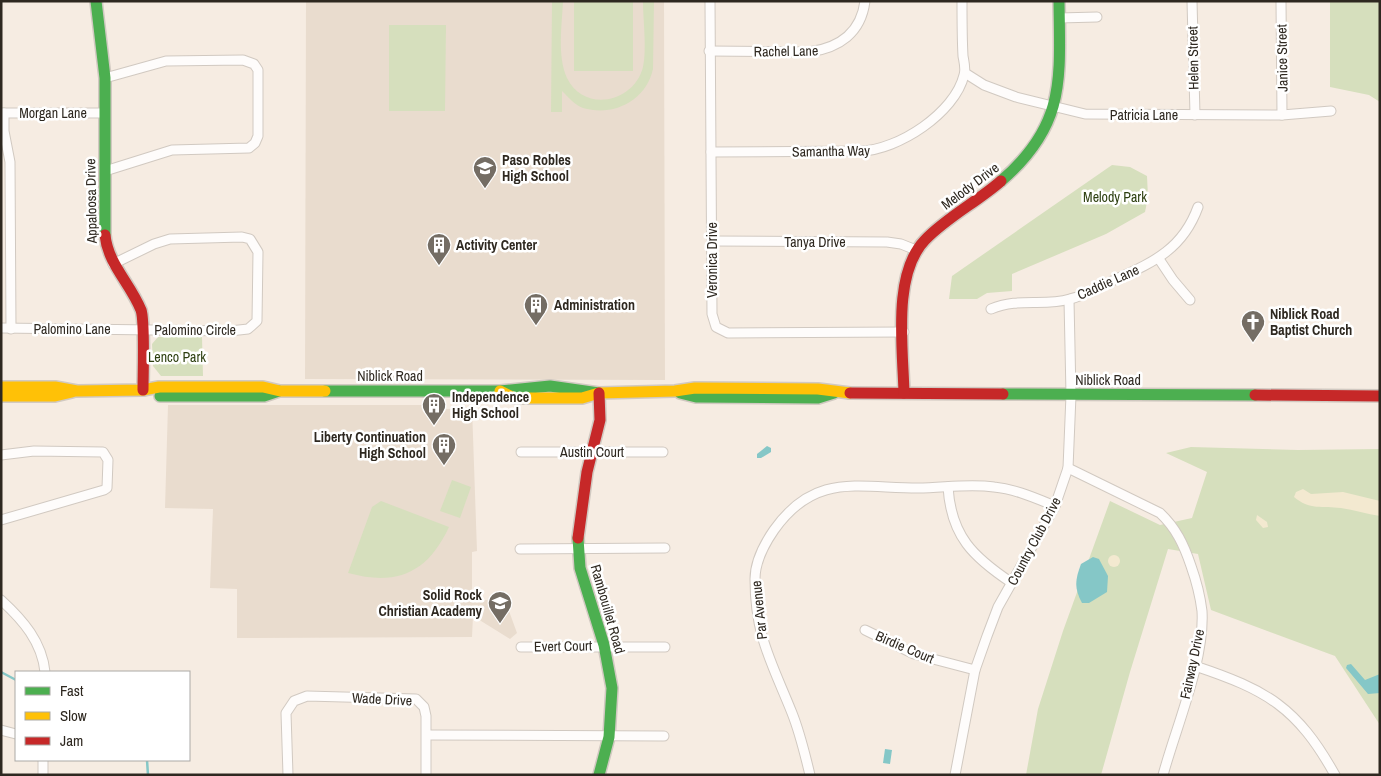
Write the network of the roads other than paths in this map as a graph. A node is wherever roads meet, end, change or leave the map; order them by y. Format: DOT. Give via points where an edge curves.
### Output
graph roads {
  1 [pos="96,1"];
  2 [pos="710,1"];
  3 [pos="865,1"];
  4 [pos="962,1"];
  5 [pos="1059,1"];
  6 [pos="1192,1"];
  7 [pos="1281,1"];
  8 [pos="1097,17"];
  9 [pos="1059,18"];
  10 [pos="709,51"];
  11 [pos="965,73"];
  12 [pos="104,78"];
  13 [pos="1054,108"];
  14 [pos="1331,111"];
  15 [pos="2,113"];
  16 [pos="105,113"];
  17 [pos="1195,115"];
  18 [pos="1282,115"];
  19 [pos="711,152"];
  20 [pos="104,171"];
  21 [pos="1198,207"];
  22 [pos="6,222"];
  23 [pos="712,241"];
  24 [pos="916,250"];
  25 [pos="1159,259"];
  26 [pos="112,264"];
  27 [pos="1069,300"];
  28 [pos="1190,300"];
  29 [pos="992,309"];
  30 [pos="1,328"];
  31 [pos="11,328"];
  32 [pos="143,330"];
  33 [pos="904,332"];
  34 [pos="1,387"];
  35 [pos="143,390"];
  36 [pos="77,391"];
  37 [pos="599,393"];
  38 [pos="904,393"];
  39 [pos="1071,395"];
  40 [pos="1,396"];
  41 [pos="1380,396"];
  42 [pos="521,452"];
  43 [pos="593,452"];
  44 [pos="663,452"];
  45 [pos="1,455"];
  46 [pos="1068,468"];
  47 [pos="948,488"];
  48 [pos="1055,506"];
  49 [pos="1,520"];
  50 [pos="578,548"];
  51 [pos="664,548"];
  52 [pos="520,549"];
  53 [pos="1012,583"];
  54 [pos="1,600"];
  55 [pos="865,630"];
  56 [pos="604,645"];
  57 [pos="521,647"];
  58 [pos="666,647"];
  59 [pos="1195,666"];
  60 [pos="975,670"];
  61 [pos="44,671"];
  62 [pos="1,730"];
  63 [pos="15,734"];
  64 [pos="427,735"];
  65 [pos="664,736"];
  66 [pos="609,737"];
  67 [pos="43,761"];
  68 [pos="43,775"];
  69 [pos="288,775"];
  70 [pos="426,775"];
  71 [pos="599,775"];
  72 [pos="810,775"];
  73 [pos="955,775"];
  74 [pos="1163,775"];
  75 [pos="1335,775"];
  1 -- 12 [label="main road, Appaloosa Drive"];
  2 -- 10 [label="street, Veronica Drive"];
  3 -- 10 [label="street, Rachel Lane" via="859,24 839,44 825,50"];
  4 -- 11 [label="street, Samantha Way"];
  5 -- 9 [label="main road, Melody Drive"];
  6 -- 17 [label="street, Helen Street"];
  7 -- 18 [label="street, Janice Street"];
  8 -- 9 [label="street"];
  9 -- 13 [label="main road, Melody Drive" via="1060,84"];
  10 -- 19 [label="street, Veronica Drive"];
  11 -- 13 [label="street, Patricia Lane" via="992,88"];
  11 -- 19 [label="street, Samantha Way" via="957,93 936,117 894,144 878,150"];
  12 -- 16 [label="main road, Appaloosa Drive"];
  12 -- 20 [label="street" via="166,61 243,60 254,64 258,70 258,136 249,148 172,150"];
  13 -- 17 [label="street, Patricia Lane" via="1085,114"];
  13 -- 24 [label="main road, Melody Drive" via="1032,151 1013,172 928,236"];
  14 -- 18 [label="street, Patricia Lane"];
  15 -- 16 [label="street, Morgan Lane"];
  15 -- 22 [label="street" via="10,162"];
  16 -- 20 [label="main road, Appaloosa Drive"];
  17 -- 18 [label="street, Patricia Lane"];
  19 -- 23 [label="street, Veronica Drive"];
  20 -- 26 [label="main road, Appaloosa Drive" via="105,236"];
  21 -- 25 [label="street, Caddie Lane" via="1187,231"];
  22 -- 31 [label="street"];
  23 -- 24 [label="street, Tanya Drive" via="887,242"];
  23 -- 33 [label="street, Veronica Drive" via="712,314 721,331"];
  24 -- 33 [label="main road, Melody Drive" via="905,288"];
  25 -- 27 [label="street, Caddie Lane"];
  25 -- 28 [label="street"];
  26 -- 32 [label="main road, Appaloosa Drive" via="136,297 142,312"];
  26 -- 32 [label="street, Palomino Circle" via="170,239 242,237 250,239 258,252 257,320 248,329"];
  27 -- 29 [label="street, Caddie Lane" via="1018,301"];
  27 -- 39 [label="street, Country Club Drive"];
  30 -- 31 [label="street, Palomino Lane"];
  31 -- 32 [label="street, Palomino Lane"];
  32 -- 35 [label="main road, Appaloosa Drive"];
  33 -- 38 [label="main road, Melody Drive"];
  34 -- 36 [label="main road, Niblick Road" via="55,387"];
  35 -- 36 [label="main road, Niblick Road"];
  35 -- 37 [label="main road, Niblick Road" via="159,396 264,396 280,391 500,391 513,387 585,389"];
  36 -- 40 [label="main road, Niblick Road" via="55,396"];
  37 -- 38 [label="main road, Niblick Road" via="695,388 818,388 836,393"];
  37 -- 43 [label="main road, Rambouillet Road" via="600,420"];
  38 -- 39 [label="main road, Niblick Road"];
  39 -- 41 [label="main road, Niblick Road"];
  39 -- 46 [label="street, Country Club Drive"];
  42 -- 43 [label="street, Austin Court"];
  43 -- 44 [label="street, Austin Court"];
  43 -- 50 [label="main road, Rambouillet Road" via="580,508"];
  45 -- 49 [label="street" via="34,451 103,452 108,460 107,488 104,490"];
  46 -- 48 [label="street, Country Club Drive"];
  46 -- 59 [label="street, Fairway Drive" via="1147,505 1160,513 1177,533 1194,575 1202,611"];
  47 -- 48 [label="street, Par Avenue" via="994,487"];
  47 -- 53 [label="street" via="952,515 968,548"];
  47 -- 72 [label="street, Par Avenue" via="851,484 832,488 796,506 781,520 765,545 755,576 760,638 800,733"];
  48 -- 53 [label="street, Country Club Drive"];
  50 -- 51 [label="street"];
  50 -- 52 [label="street"];
  50 -- 56 [label="main road, Rambouillet Road" via="580,568"];
  53 -- 60 [label="street, Country Club Drive" via="998,607"];
  54 -- 61 [label="street" via="17,614 37,642"];
  55 -- 60 [label="street, Birdie Court" via="914,654"];
  56 -- 57 [label="street, Evert Court"];
  56 -- 58 [label="street, Evert Court"];
  56 -- 66 [label="main road, Rambouillet Road" via="612,688"];
  59 -- 74 [label="street, Fairway Drive"];
  59 -- 75 [label="street" via="1240,681 1277,702 1312,736"];
  60 -- 73 [label="street, Country Club Drive"];
  62 -- 63 [label="street"];
  64 -- 66 [label="street"];
  64 -- 69 [label="street, Wade Drive" via="424,707 411,698 301,698 290,705 286,713"];
  64 -- 70 [label="street, Wade Drive"];
  65 -- 66 [label="street"];
  66 -- 71 [label="main road, Rambouillet Road"];
  67 -- 68 [label="street"];
}
